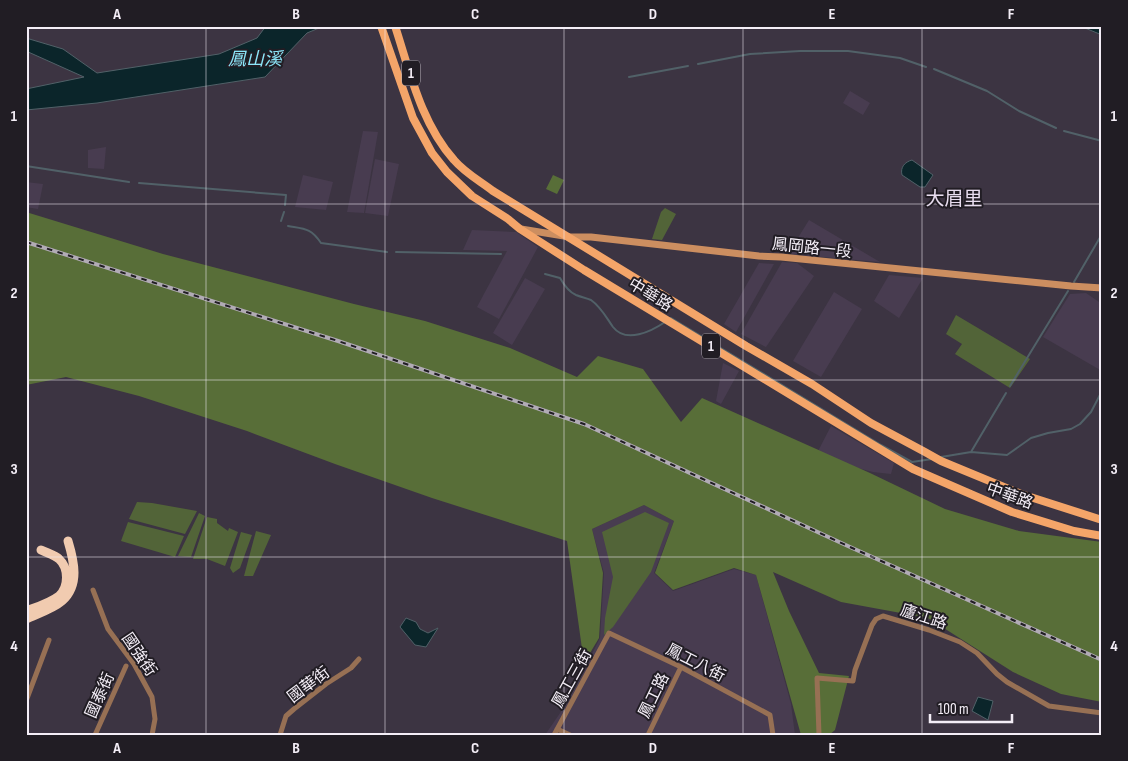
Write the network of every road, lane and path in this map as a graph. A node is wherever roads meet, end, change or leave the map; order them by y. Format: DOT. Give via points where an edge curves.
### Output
graph roads {
  1 [pos="381,26"];
  2 [pos="395,26"];
  3 [pos="520,229"];
  4 [pos="570,237"];
  5 [pos="1102,288"];
  6 [pos="1102,520"];
  7 [pos="1102,536"];
  8 [pos="68,541"];
  9 [pos="41,550"];
  10 [pos="93,590"];
  11 [pos="26,611"];
  12 [pos="26,619"];
  13 [pos="609,633"];
  14 [pos="49,640"];
  15 [pos="359,659"];
  16 [pos="126,666"];
  17 [pos="681,667"];
  18 [pos="26,702"];
  19 [pos="1102,713"];
  20 [pos="557,729"];
  21 [pos="95,735"];
  22 [pos="152,735"];
  23 [pos="280,735"];
  24 [pos="554,735"];
  25 [pos="570,735"];
  26 [pos="648,735"];
  27 [pos="773,735"];
  28 [pos="820,735"];
  1 -- 3 [label="main road, 中華路 / 1" via="413,118 432,153 472,196"];
  2 -- 4 [label="main road, 中華路 / 1" via="427,119 438,141 454,161 493,191"];
  3 -- 4 [label="street, 鳳岡路一段"];
  3 -- 7 [label="main road, 中華路 / 1" via="913,469 1012,512"];
  4 -- 5 [label="street, 鳳岡路一段"];
  4 -- 6 [label="main road, 中華路 / 1" via="871,423 941,461 1021,494"];
  8 -- 12 [label="highway" via="74,564 74,579 69,593 61,602"];
  9 -- 11 [label="highway" via="59,559 67,579 64,591 57,598"];
  10 -- 22 [label="street, 國強街" via="108,629 134,664 152,697 155,719"];
  13 -- 17 [label="street, 鳳工八街"];
  13 -- 20 [label="street, 鳳工三街"];
  14 -- 18 [label="street"];
  15 -- 23 [label="street, 國華街" via="286,716"];
  16 -- 21 [label="street, 國泰街"];
  17 -- 26 [label="street, 鳳工路"];
  17 -- 27 [label="street, 鳳工八街" via="770,715"];
  19 -- 28 [label="street, 廬江路" via="1049,706 1006,682 977,653 960,642 882,616 872,625 853,681 817,678"];
  20 -- 24 [label="street, 鳳工三街"];
  20 -- 25 [label="street"];
}
